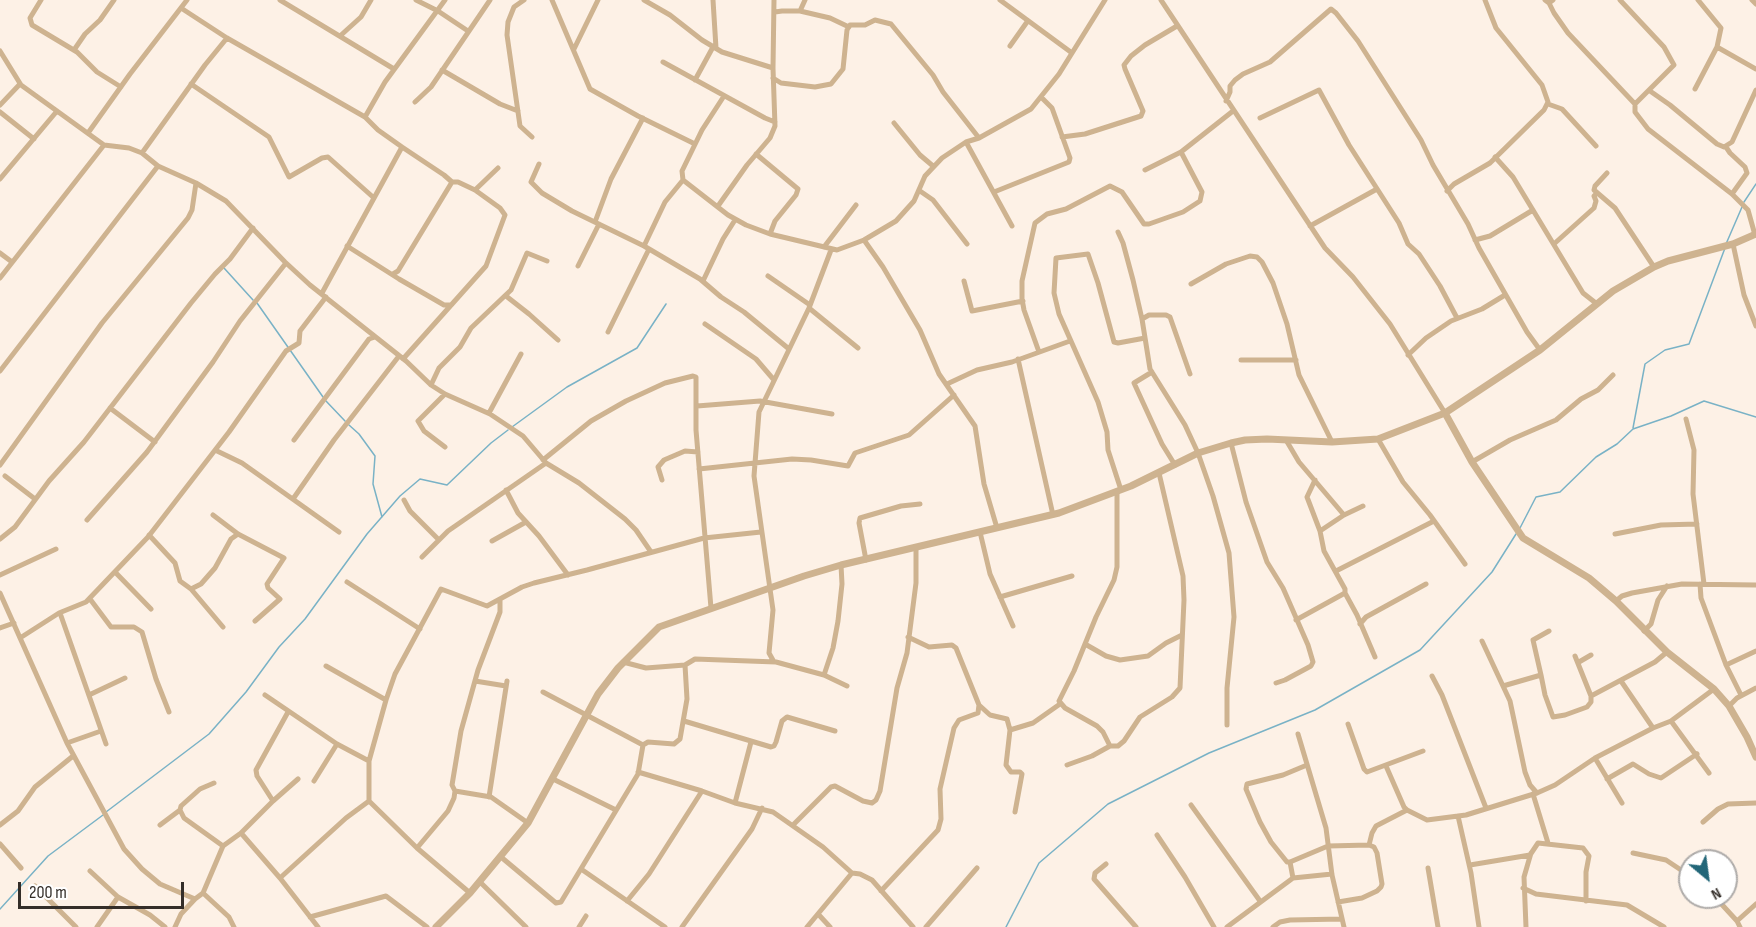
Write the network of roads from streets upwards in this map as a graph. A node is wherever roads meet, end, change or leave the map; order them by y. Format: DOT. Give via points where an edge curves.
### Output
graph roads {
  1 [pos="41,0"];
  2 [pos="114,0"];
  3 [pos="187,0"];
  4 [pos="280,0"];
  5 [pos="371,0"];
  6 [pos="416,0"];
  7 [pos="445,0"];
  8 [pos="489,0"];
  9 [pos="524,0"];
  10 [pos="552,0"];
  11 [pos="598,0"];
  12 [pos="644,0"];
  13 [pos="713,0"];
  14 [pos="774,0"];
  15 [pos="805,0"];
  16 [pos="1105,0"];
  17 [pos="1161,0"];
  18 [pos="1485,0"];
  19 [pos="1620,0"];
  20 [pos="1698,0"];
  21 [pos="1752,0"];
  22 [pos="1004,1"];
  23 [pos="1549,1"];
  24 [pos="1756,4"];
  25 [pos="181,8"];
  26 [pos="438,11"];
  27 [pos="800,11"];
  28 [pos="775,12"];
  29 [pos="1028,22"];
  30 [pos="1177,26"];
  31 [pos="849,27"];
  32 [pos="468,31"];
  33 [pos="340,36"];
  34 [pos="227,38"];
  35 [pos="1010,46"];
  36 [pos="715,47"];
  37 [pos="1717,47"];
  38 [pos="574,49"];
  39 [pos="74,50"];
  40 [pos="1,54"];
  41 [pos="1072,54"];
  42 [pos="663,62"];
  43 [pos="773,68"];
  44 [pos="394,69"];
  45 [pos="1756,69"];
  46 [pos="442,70"];
  47 [pos="773,78"];
  48 [pos="695,80"];
  49 [pos="781,83"];
  50 [pos="20,84"];
  51 [pos="191,84"];
  52 [pos="774,86"];
  53 [pos="121,87"];
  54 [pos="1695,89"];
  55 [pos="1756,90"];
  56 [pos="1650,92"];
  57 [pos="724,96"];
  58 [pos="1041,97"];
  59 [pos="1226,101"];
  60 [pos="416,102"];
  61 [pos="1548,104"];
  62 [pos="1635,104"];
  63 [pos="0,105"];
  64 [pos="57,111"];
  65 [pos="518,111"];
  66 [pos="1233,111"];
  67 [pos="0,112"];
  68 [pos="365,117"];
  69 [pos="643,118"];
  70 [pos="1260,118"];
  71 [pos="775,122"];
  72 [pos="894,123"];
  73 [pos="88,133"];
  74 [pos="532,137"];
  75 [pos="1062,137"];
  76 [pos="979,138"];
  77 [pos="34,139"];
  78 [pos="966,142"];
  79 [pos="695,144"];
  80 [pos="104,145"];
  81 [pos="1596,146"];
  82 [pos="402,147"];
  83 [pos="1726,147"];
  84 [pos="1181,152"];
  85 [pos="142,153"];
  86 [pos="756,154"];
  87 [pos="1495,157"];
  88 [pos="539,164"];
  89 [pos="933,165"];
  90 [pos="158,166"];
  91 [pos="498,168"];
  92 [pos="1145,170"];
  93 [pos="1607,173"];
  94 [pos="0,179"];
  95 [pos="683,180"];
  96 [pos="452,182"];
  97 [pos="196,183"];
  98 [pos="1377,189"];
  99 [pos="475,190"];
  100 [pos="920,191"];
  101 [pos="1447,191"];
  102 [pos="994,192"];
  103 [pos="1597,193"];
  104 [pos="1732,194"];
  105 [pos="374,198"];
  106 [pos="856,205"];
  107 [pos="718,206"];
  108 [pos="1533,210"];
  109 [pos="735,219"];
  110 [pos="597,223"];
  111 [pos="1012,226"];
  112 [pos="1310,226"];
  113 [pos="253,228"];
  114 [pos="1118,232"];
  115 [pos="770,234"];
  116 [pos="1755,235"];
  117 [pos="864,240"];
  118 [pos="1475,240"];
  119 [pos="1555,243"];
  120 [pos="966,244"];
  121 [pos="1733,244"];
  122 [pos="347,246"];
  123 [pos="824,247"];
  124 [pos="646,248"];
  125 [pos="831,250"];
  126 [pos="0,254"];
  127 [pos="547,261"];
  128 [pos="12,262"];
  129 [pos="286,263"];
  130 [pos="578,266"];
  131 [pos="1654,267"];
  132 [pos="395,273"];
  133 [pos="768,276"];
  134 [pos="0,278"];
  135 [pos="703,281"];
  136 [pos="964,281"];
  137 [pos="1191,284"];
  138 [pos="324,295"];
  139 [pos="1505,295"];
  140 [pos="506,296"];
  141 [pos="1023,301"];
  142 [pos="1597,304"];
  143 [pos="447,306"];
  144 [pos="810,306"];
  145 [pos="1457,318"];
  146 [pos="1142,319"];
  147 [pos="705,324"];
  148 [pos="1756,326"];
  149 [pos="608,332"];
  150 [pos="372,336"];
  151 [pos="1145,338"];
  152 [pos="558,340"];
  153 [pos="1070,341"];
  154 [pos="858,348"];
  155 [pos="789,349"];
  156 [pos="1540,350"];
  157 [pos="1039,352"];
  158 [pos="521,354"];
  159 [pos="1408,355"];
  160 [pos="401,358"];
  161 [pos="1018,359"];
  162 [pos="1241,360"];
  163 [pos="1296,360"];
  164 [pos="0,371"];
  165 [pos="1152,372"];
  166 [pos="1190,374"];
  167 [pos="1613,375"];
  168 [pos="774,380"];
  169 [pos="947,384"];
  170 [pos="431,385"];
  171 [pos="445,394"];
  172 [pos="954,394"];
  173 [pos="763,401"];
  174 [pos="697,406"];
  175 [pos="110,408"];
  176 [pos="489,413"];
  177 [pos="1444,413"];
  178 [pos="832,414"];
  179 [pos="1686,419"];
  180 [pos="1378,439"];
  181 [pos="294,440"];
  182 [pos="1286,440"];
  183 [pos="155,442"];
  184 [pos="1332,442"];
  185 [pos="1231,443"];
  186 [pos="445,447"];
  187 [pos="215,450"];
  188 [pos="698,452"];
  189 [pos="1198,453"];
  190 [pos="545,461"];
  191 [pos="1472,462"];
  192 [pos="755,463"];
  193 [pos="0,465"];
  194 [pos="1174,465"];
  195 [pos="699,469"];
  196 [pos="1159,473"];
  197 [pos="5,476"];
  198 [pos="662,480"];
  199 [pos="1315,480"];
  200 [pos="506,490"];
  201 [pos="1119,490"];
  202 [pos="35,499"];
  203 [pos="293,499"];
  204 [pos="404,500"];
  205 [pos="920,504"];
  206 [pos="1364,506"];
  207 [pos="213,515"];
  208 [pos="1053,515"];
  209 [pos="1344,515"];
  210 [pos="87,520"];
  211 [pos="1434,521"];
  212 [pos="526,522"];
  213 [pos="1697,524"];
  214 [pos="996,528"];
  215 [pos="1320,531"];
  216 [pos="339,532"];
  217 [pos="761,532"];
  218 [pos="980,532"];
  219 [pos="238,534"];
  220 [pos="1615,534"];
  221 [pos="149,535"];
  222 [pos="704,538"];
  223 [pos="0,539"];
  224 [pos="440,540"];
  225 [pos="492,541"];
  226 [pos="916,548"];
  227 [pos="56,549"];
  228 [pos="651,552"];
  229 [pos="422,557"];
  230 [pos="866,560"];
  231 [pos="1465,564"];
  232 [pos="841,565"];
  233 [pos="115,572"];
  234 [pos="1336,572"];
  235 [pos="0,575"];
  236 [pos="568,575"];
  237 [pos="1072,576"];
  238 [pos="347,582"];
  239 [pos="1426,584"];
  240 [pos="1702,584"];
  241 [pos="1756,585"];
  242 [pos="1667,586"];
  243 [pos="769,588"];
  244 [pos="191,589"];
  245 [pos="0,593"];
  246 [pos="1345,593"];
  247 [pos="1000,597"];
  248 [pos="90,599"];
  249 [pos="500,600"];
  250 [pos="1616,601"];
  251 [pos="711,608"];
  252 [pos="151,609"];
  253 [pos="60,613"];
  254 [pos="1296,620"];
  255 [pos="255,621"];
  256 [pos="14,623"];
  257 [pos="1360,624"];
  258 [pos="1013,626"];
  259 [pos="223,627"];
  260 [pos="0,628"];
  261 [pos="420,628"];
  262 [pos="1644,631"];
  263 [pos="1549,632"];
  264 [pos="1182,635"];
  265 [pos="908,637"];
  266 [pos="20,638"];
  267 [pos="1482,641"];
  268 [pos="1085,644"];
  269 [pos="1756,651"];
  270 [pos="1667,652"];
  271 [pos="769,653"];
  272 [pos="1591,655"];
  273 [pos="1375,657"];
  274 [pos="623,662"];
  275 [pos="758,662"];
  276 [pos="774,662"];
  277 [pos="685,665"];
  278 [pos="1726,665"];
  279 [pos="326,666"];
  280 [pos="824,675"];
  281 [pos="1541,675"];
  282 [pos="1432,676"];
  283 [pos="125,678"];
  284 [pos="475,681"];
  285 [pos="1621,681"];
  286 [pos="1276,682"];
  287 [pos="847,686"];
  288 [pos="1503,686"];
  289 [pos="1714,689"];
  290 [pos="1755,690"];
  291 [pos="543,692"];
  292 [pos="89,695"];
  293 [pos="265,695"];
  294 [pos="1741,695"];
  295 [pos="1591,696"];
  296 [pos="386,700"];
  297 [pos="1060,704"];
  298 [pos="979,705"];
  299 [pos="1729,706"];
  300 [pos="169,712"];
  301 [pos="288,712"];
  302 [pos="586,714"];
  303 [pos="684,721"];
  304 [pos="1671,721"];
  305 [pos="1348,724"];
  306 [pos="1227,725"];
  307 [pos="1653,728"];
  308 [pos="1010,730"];
  309 [pos="101,731"];
  310 [pos="835,731"];
  311 [pos="1298,734"];
  312 [pos="751,742"];
  313 [pos="67,743"];
  314 [pos="106,744"];
  315 [pos="337,744"];
  316 [pos="643,745"];
  317 [pos="1110,746"];
  318 [pos="1423,751"];
  319 [pos="1696,754"];
  320 [pos="74,756"];
  321 [pos="1595,758"];
  322 [pos="1756,758"];
  323 [pos="369,761"];
  324 [pos="1067,765"];
  325 [pos="1307,765"];
  326 [pos="1386,766"];
  327 [pos="638,772"];
  328 [pos="1708,773"];
  329 [pos="298,779"];
  330 [pos="553,779"];
  331 [pos="1607,779"];
  332 [pos="314,781"];
  333 [pos="214,783"];
  334 [pos="455,791"];
  335 [pos="702,791"];
  336 [pos="1533,794"];
  337 [pos="489,797"];
  338 [pos="273,801"];
  339 [pos="369,801"];
  340 [pos="735,803"];
  341 [pos="1622,803"];
  342 [pos="1756,803"];
  343 [pos="1191,805"];
  344 [pos="762,808"];
  345 [pos="1486,808"];
  346 [pos="180,810"];
  347 [pos="616,810"];
  348 [pos="1407,810"];
  349 [pos="1015,812"];
  350 [pos="1458,816"];
  351 [pos="1703,822"];
  352 [pos="528,824"];
  353 [pos="0,825"];
  354 [pos="160,825"];
  355 [pos="793,825"];
  356 [pos="241,833"];
  357 [pos="1157,835"];
  358 [pos="1548,843"];
  359 [pos="0,844"];
  360 [pos="1369,845"];
  361 [pos="223,846"];
  362 [pos="1328,846"];
  363 [pos="417,848"];
  364 [pos="1634,853"];
  365 [pos="1531,854"];
  366 [pos="501,857"];
  367 [pos="1290,862"];
  368 [pos="1106,864"];
  369 [pos="1470,865"];
  370 [pos="21,868"];
  371 [pos="977,868"];
  372 [pos="1428,868"];
  373 [pos="1678,868"];
  374 [pos="581,869"];
  375 [pos="90,871"];
  376 [pos="852,873"];
  377 [pos="1332,874"];
  378 [pos="280,878"];
  379 [pos="1293,878"];
  380 [pos="480,882"];
  381 [pos="35,886"];
  382 [pos="1523,888"];
  383 [pos="881,891"];
  384 [pos="203,893"];
  385 [pos="470,893"];
  386 [pos="118,897"];
  387 [pos="195,899"];
  388 [pos="627,901"];
  389 [pos="1258,901"];
  390 [pos="1586,901"];
  391 [pos="1338,902"];
  392 [pos="1756,904"];
  393 [pos="1725,909"];
  394 [pos="819,915"];
  395 [pos="586,916"];
  396 [pos="310,917"];
  397 [pos="1342,919"];
  398 [pos="655,921"];
  399 [pos="1282,924"];
  400 [pos="1738,924"];
  401 [pos="437,926"];
  402 [pos="76,927"];
  403 [pos="97,927"];
  404 [pos="165,927"];
  405 [pos="176,927"];
  406 [pos="234,927"];
  407 [pos="318,927"];
  408 [pos="427,927"];
  409 [pos="526,927"];
  410 [pos="579,927"];
  411 [pos="651,927"];
  412 [pos="665,927"];
  413 [pos="682,927"];
  414 [pos="807,927"];
  415 [pos="830,927"];
  416 [pos="913,927"];
  417 [pos="926,927"];
  418 [pos="1136,927"];
  419 [pos="1214,927"];
  420 [pos="1227,927"];
  421 [pos="1273,927"];
  422 [pos="1344,927"];
  423 [pos="1438,927"];
  424 [pos="1479,927"];
  425 [pos="1526,927"];
  426 [pos="1664,927"];
  1 -- 39 [label="street" via="30,18 32,25"];
  2 -- 39 [label="street"];
  3 -- 25 [label="street"];
  4 -- 33 [label="street"];
  5 -- 33 [label="street" via="361,17"];
  6 -- 26 [label="street"];
  7 -- 26 [label="street"];
  8 -- 32 [label="street"];
  9 -- 65 [label="street" via="514,7 508,29"];
  10 -- 38 [label="street"];
  11 -- 38 [label="street"];
  12 -- 36 [label="street"];
  13 -- 36 [label="street"];
  14 -- 28 [label="street"];
  15 -- 27 [label="street"];
  16 -- 41 [label="street"];
  17 -- 30 [label="street"];
  18 -- 61 [label="street" via="1496,28 1542,85"];
  19 -- 56 [label="street" via="1673,61 1672,68"];
  20 -- 37 [label="street" via="1721,27"];
  21 -- 24 [label="street"];
  22 -- 29 [label="street"];
  23 -- 62 [label="street" via="1568,33"];
  25 -- 34 [label="street"];
  25 -- 53 [label="street"];
  26 -- 32 [label="street"];
  26 -- 44 [label="street"];
  27 -- 28 [label="street"];
  27 -- 31 [label="street"];
  28 -- 43 [label="street"];
  29 -- 35 [label="street"];
  29 -- 41 [label="street"];
  30 -- 59 [label="street"];
  30 -- 75 [label="street" via="1145,45 1125,64 1143,111 1141,116 1085,134"];
  31 -- 49 [label="street" via="844,63 836,81 815,87"];
  31 -- 76 [label="street" via="875,20 893,26"];
  32 -- 46 [label="street"];
  33 -- 44 [label="street"];
  34 -- 51 [label="street"];
  34 -- 68 [label="street"];
  36 -- 43 [label="street"];
  36 -- 48 [label="street"];
  37 -- 45 [label="street"];
  37 -- 54 [label="street"];
  38 -- 69 [label="street" via="590,89"];
  39 -- 53 [label="street" via="97,72"];
  40 -- 50 [label="street"];
  41 -- 58 [label="street"];
  42 -- 48 [label="street"];
  43 -- 47 [label="street"];
  44 -- 68 [label="street"];
  46 -- 60 [label="street"];
  46 -- 65 [label="street"];
  47 -- 49 [label="street"];
  47 -- 52 [label="street"];
  48 -- 57 [label="street"];
  49 -- 52 [label="street"];
  50 -- 63 [label="street"];
  50 -- 64 [label="street"];
  51 -- 85 [label="street"];
  51 -- 105 [label="street" via="269,137 289,177 328,157"];
  52 -- 71 [label="street"];
  53 -- 73 [label="street"];
  55 -- 83 [label="street"];
  56 -- 62 [label="street"];
  56 -- 83 [label="street"];
  57 -- 71 [label="street"];
  57 -- 79 [label="street"];
  58 -- 75 [label="street" via="1052,108"];
  58 -- 76 [label="street" via="1031,110"];
  59 -- 66 [label="street"];
  59 -- 101 [label="street" via="1235,80 1270,62 1330,9 1358,40 1421,140"];
  61 -- 81 [label="street" via="1562,109"];
  61 -- 87 [label="street"];
  62 -- 104 [label="street" via="1635,112 1648,129"];
  64 -- 73 [label="street"];
  64 -- 77 [label="street"];
  65 -- 74 [label="street" via="520,126"];
  66 -- 84 [label="street"];
  66 -- 112 [label="street"];
  67 -- 77 [label="street"];
  68 -- 82 [label="street"];
  69 -- 79 [label="street"];
  69 -- 110 [label="street" via="611,178"];
  70 -- 98 [label="street" via="1318,90"];
  71 -- 86 [label="street" via="770,138"];
  72 -- 89 [label="street"];
  73 -- 80 [label="street"];
  75 -- 102 [label="street" via="1070,158 1067,164"];
  76 -- 78 [label="street"];
  77 -- 94 [label="street"];
  78 -- 89 [label="street"];
  78 -- 102 [label="street"];
  79 -- 95 [label="street" via="682,171"];
  80 -- 85 [label="street"];
  80 -- 128 [label="street"];
  82 -- 96 [label="street"];
  82 -- 105 [label="street"];
  83 -- 104 [label="street" via="1747,173"];
  84 -- 92 [label="street"];
  84 -- 141 [label="street" via="1202,192 1200,201 1183,212 1147,225 1122,192 1110,186 1075,205 1047,214 1035,223 1022,281"];
  85 -- 90 [label="street"];
  86 -- 107 [label="street"];
  86 -- 115 [label="street" via="798,189"];
  87 -- 101 [label="street"];
  87 -- 108 [label="street"];
  88 -- 110 [label="street" via="531,179 535,187"];
  89 -- 100 [label="street"];
  90 -- 97 [label="street"];
  90 -- 164 [label="street"];
  91 -- 99 [label="street"];
  93 -- 103 [label="street" via="1593,188"];
  95 -- 107 [label="street"];
  95 -- 124 [label="street" via="665,202"];
  96 -- 99 [label="street"];
  96 -- 132 [label="street"];
  97 -- 113 [label="street" via="226,201"];
  97 -- 193 [label="street" via="188,218 102,323"];
  98 -- 112 [label="street"];
  98 -- 145 [label="street"];
  99 -- 143 [label="street" via="504,212 504,219 486,266"];
  100 -- 117 [label="street" via="896,221"];
  100 -- 120 [label="street" via="933,200"];
  101 -- 118 [label="street"];
  102 -- 111 [label="street"];
  103 -- 119 [label="street" via="1594,208"];
  103 -- 131 [label="street" via="1615,208"];
  104 -- 116 [label="street" via="1746,209"];
  105 -- 122 [label="street"];
  106 -- 123 [label="street"];
  107 -- 109 [label="street"];
  108 -- 118 [label="street" via="1490,236"];
  108 -- 119 [label="street"];
  109 -- 115 [label="street"];
  109 -- 135 [label="street"];
  110 -- 124 [label="street"];
  110 -- 130 [label="street"];
  112 -- 159 [label="street" via="1390,324"];
  113 -- 129 [label="street"];
  113 -- 175 [label="street"];
  114 -- 146 [label="street"];
  115 -- 123 [label="street"];
  116 -- 121 [label="street"];
  117 -- 125 [label="street"];
  117 -- 169 [label="street" via="920,330"];
  118 -- 139 [label="street"];
  119 -- 142 [label="street" via="1583,293"];
  121 -- 131 [label="street"];
  121 -- 148 [label="street" via="1744,295"];
  122 -- 132 [label="street"];
  122 -- 138 [label="street"];
  123 -- 125 [label="street"];
  124 -- 135 [label="street"];
  124 -- 149 [label="street"];
  125 -- 144 [label="street"];
  126 -- 128 [label="street"];
  127 -- 140 [label="street" via="527,254"];
  128 -- 134 [label="street"];
  129 -- 138 [label="street"];
  129 -- 183 [label="street"];
  131 -- 142 [label="street"];
  132 -- 143 [label="street"];
  133 -- 144 [label="street"];
  135 -- 155 [label="street"];
  136 -- 141 [label="street" via="972,311"];
  137 -- 163 [label="street" via="1226,264 1257,257 1273,282"];
  138 -- 150 [label="street"];
  138 -- 187 [label="street" via="300,332 299,343 286,351"];
  139 -- 145 [label="street"];
  139 -- 156 [label="street"];
  140 -- 152 [label="street"];
  140 -- 170 [label="street" via="471,328 460,347 439,368"];
  141 -- 157 [label="street"];
  142 -- 156 [label="street"];
  143 -- 160 [label="street"];
  144 -- 154 [label="street"];
  144 -- 155 [label="street"];
  145 -- 159 [label="street"];
  146 -- 151 [label="street"];
  146 -- 166 [label="street" via="1149,315 1170,317"];
  147 -- 168 [label="street" via="756,359"];
  150 -- 160 [label="street"];
  150 -- 181 [label="street"];
  151 -- 153 [label="street" via="1114,342 1090,257 1083,254 1058,257 1055,263 1054,293"];
  151 -- 165 [label="street"];
  153 -- 157 [label="street"];
  153 -- 201 [label="street" via="1098,402"];
  155 -- 168 [label="street"];
  156 -- 177 [label="street"];
  157 -- 161 [label="street"];
  158 -- 176 [label="street"];
  159 -- 177 [label="street"];
  160 -- 170 [label="street"];
  160 -- 203 [label="street" via="334,440"];
  161 -- 169 [label="street" via="977,370"];
  161 -- 208 [label="street"];
  162 -- 163 [label="street"];
  163 -- 184 [label="street" via="1299,375"];
  165 -- 189 [label="street"];
  165 -- 194 [label="street" via="1134,383"];
  167 -- 191 [label="street" via="1556,420"];
  168 -- 173 [label="street"];
  169 -- 172 [label="street"];
  170 -- 171 [label="street"];
  171 -- 176 [label="street"];
  171 -- 186 [label="street" via="418,421 418,426"];
  172 -- 192 [label="street" via="909,435 855,453 848,466 792,459"];
  172 -- 214 [label="street" via="975,426"];
  173 -- 174 [label="street"];
  173 -- 178 [label="street"];
  173 -- 192 [label="street"];
  174 -- 188 [label="street"];
  174 -- 190 [label="street" via="695,376 665,383 591,421"];
  175 -- 183 [label="street"];
  175 -- 202 [label="street"];
  176 -- 190 [label="street" via="523,436"];
  177 -- 180 [label="street"];
  177 -- 191 [label="street"];
  179 -- 213 [label="street" via="1694,450"];
  180 -- 184 [label="street"];
  180 -- 211 [label="street" via="1403,482"];
  182 -- 184 [label="street"];
  182 -- 185 [label="street"];
  182 -- 199 [label="street"];
  183 -- 210 [label="street"];
  185 -- 189 [label="street"];
  185 -- 254 [label="street" via="1267,562"];
  187 -- 203 [label="street" via="242,463"];
  187 -- 221 [label="street"];
  188 -- 195 [label="street"];
  188 -- 198 [label="street" via="685,451 664,460 658,467"];
  189 -- 194 [label="street"];
  189 -- 306 [label="street" via="1229,553 1234,600"];
  190 -- 200 [label="street"];
  190 -- 228 [label="street" via="625,519"];
  191 -- 250 [label="street" via="1523,538 1576,569"];
  192 -- 195 [label="street"];
  192 -- 217 [label="street"];
  194 -- 196 [label="street"];
  195 -- 222 [label="street"];
  196 -- 201 [label="street"];
  196 -- 264 [label="street" via="1183,576"];
  197 -- 202 [label="street"];
  199 -- 209 [label="street"];
  199 -- 215 [label="street" via="1307,497"];
  200 -- 212 [label="street"];
  200 -- 224 [label="street"];
  201 -- 208 [label="street"];
  201 -- 268 [label="street" via="1117,567"];
  202 -- 223 [label="street" via="15,528"];
  203 -- 216 [label="street"];
  204 -- 224 [label="street"];
  205 -- 230 [label="street" via="860,518"];
  206 -- 209 [label="street"];
  207 -- 219 [label="street"];
  208 -- 214 [label="street"];
  209 -- 215 [label="street"];
  211 -- 231 [label="street"];
  211 -- 234 [label="street"];
  212 -- 225 [label="street"];
  212 -- 236 [label="street"];
  213 -- 220 [label="street" via="1661,525"];
  213 -- 240 [label="street"];
  214 -- 218 [label="street"];
  215 -- 234 [label="street" via="1324,551"];
  217 -- 222 [label="street"];
  217 -- 243 [label="street"];
  218 -- 226 [label="street"];
  218 -- 247 [label="street"];
  219 -- 244 [label="street" via="201,584"];
  219 -- 255 [label="street" via="284,558 267,584 280,599"];
  221 -- 233 [label="street"];
  221 -- 244 [label="street" via="172,560 180,581"];
  222 -- 228 [label="street"];
  222 -- 251 [label="street"];
  224 -- 229 [label="street"];
  226 -- 230 [label="street"];
  226 -- 265 [label="street" via="916,583"];
  227 -- 235 [label="street"];
  228 -- 236 [label="street"];
  230 -- 232 [label="street"];
  232 -- 243 [label="street"];
  232 -- 280 [label="street" via="838,621"];
  233 -- 248 [label="street"];
  233 -- 252 [label="street"];
  234 -- 246 [label="street"];
  236 -- 249 [label="street" via="522,587"];
  237 -- 247 [label="street"];
  238 -- 261 [label="street"];
  239 -- 257 [label="street" via="1365,617"];
  240 -- 241 [label="street"];
  240 -- 242 [label="street"];
  240 -- 278 [label="street" via="1701,598"];
  242 -- 250 [label="street" via="1632,593"];
  242 -- 262 [label="street" via="1651,624"];
  243 -- 251 [label="street"];
  243 -- 271 [label="street" via="773,610"];
  244 -- 259 [label="street"];
  245 -- 256 [label="street"];
  246 -- 254 [label="street"];
  246 -- 257 [label="street"];
  247 -- 258 [label="street"];
  248 -- 253 [label="street"];
  248 -- 300 [label="street" via="111,627 134,627 142,632"];
  249 -- 261 [label="street" via="487,606 442,588"];
  249 -- 284 [label="street" via="498,619"];
  250 -- 262 [label="street"];
  251 -- 274 [label="street" via="659,627"];
  253 -- 266 [label="street"];
  253 -- 292 [label="street"];
  254 -- 286 [label="street" via="1313,662"];
  256 -- 260 [label="street"];
  256 -- 266 [label="street"];
  257 -- 273 [label="street"];
  261 -- 296 [label="street"];
  262 -- 270 [label="street"];
  263 -- 281 [label="street" via="1533,640"];
  264 -- 268 [label="street" via="1148,656 1120,660"];
  264 -- 317 [label="street" via="1177,693 1140,717 1118,746"];
  265 -- 298 [label="street" via="929,647 956,648"];
  265 -- 355 [label="street" via="876,800 863,801 831,787"];
  266 -- 313 [label="street"];
  267 -- 288 [label="street"];
  268 -- 297 [label="street"];
  269 -- 278 [label="street"];
  270 -- 285 [label="street"];
  270 -- 289 [label="street"];
  271 -- 275 [label="street"];
  271 -- 276 [label="street"];
  272 -- 295 [label="street" via="1577,659"];
  274 -- 277 [label="street" via="646,668"];
  274 -- 302 [label="street"];
  275 -- 276 [label="street"];
  275 -- 277 [label="street" via="695,659"];
  276 -- 280 [label="street"];
  277 -- 303 [label="street"];
  278 -- 294 [label="street"];
  279 -- 296 [label="street"];
  280 -- 287 [label="street"];
  281 -- 288 [label="street"];
  281 -- 295 [label="street" via="1553,717 1587,707"];
  282 -- 345 [label="street"];
  283 -- 292 [label="street"];
  284 -- 334 [label="street" via="461,731 452,785"];
  284 -- 337 [label="street" via="507,683"];
  285 -- 295 [label="street"];
  285 -- 307 [label="street"];
  288 -- 336 [label="street"];
  289 -- 299 [label="street"];
  289 -- 304 [label="street"];
  290 -- 294 [label="street"];
  291 -- 302 [label="street"];
  292 -- 309 [label="street"];
  293 -- 301 [label="street"];
  294 -- 299 [label="street"];
  296 -- 323 [label="street"];
  297 -- 308 [label="street" via="1034,723"];
  297 -- 317 [label="street" via="1097,726"];
  298 -- 308 [label="street" via="990,715 1007,719"];
  298 -- 383 [label="street" via="978,713 959,720 954,728 940,789 938,830"];
  299 -- 322 [label="street"];
  301 -- 315 [label="street"];
  301 -- 338 [label="street" via="256,770"];
  302 -- 316 [label="street"];
  302 -- 330 [label="street"];
  303 -- 312 [label="street"];
  303 -- 316 [label="street" via="678,742"];
  304 -- 307 [label="street"];
  304 -- 319 [label="street"];
  305 -- 326 [label="street" via="1365,771"];
  307 -- 321 [label="street"];
  308 -- 349 [label="street" via="1006,765 1011,772 1022,774"];
  309 -- 313 [label="street"];
  309 -- 314 [label="street"];
  310 -- 312 [label="street" via="787,717 774,746"];
  311 -- 325 [label="street"];
  312 -- 340 [label="street"];
  313 -- 320 [label="street"];
  315 -- 323 [label="street"];
  315 -- 332 [label="street"];
  316 -- 327 [label="street"];
  317 -- 324 [label="street"];
  318 -- 326 [label="street"];
  319 -- 328 [label="street"];
  319 -- 331 [label="street" via="1661,778 1633,764"];
  320 -- 353 [label="street" via="35,787 18,811"];
  320 -- 387 [label="street" via="124,849 160,884"];
  321 -- 331 [label="street"];
  321 -- 336 [label="street" via="1575,774"];
  323 -- 339 [label="street"];
  325 -- 362 [label="street"];
  325 -- 367 [label="street" via="1247,784 1248,795 1270,842"];
  326 -- 348 [label="street"];
  327 -- 335 [label="street"];
  327 -- 347 [label="street"];
  329 -- 338 [label="street"];
  330 -- 347 [label="street"];
  330 -- 352 [label="street"];
  331 -- 341 [label="street"];
  333 -- 346 [label="street" via="200,789"];
  334 -- 337 [label="street"];
  334 -- 363 [label="street" via="448,811"];
  335 -- 340 [label="street"];
  335 -- 388 [label="street"];
  336 -- 345 [label="street"];
  336 -- 358 [label="street"];
  337 -- 352 [label="street"];
  338 -- 356 [label="street"];
  339 -- 363 [label="street"];
  339 -- 378 [label="street"];
  340 -- 344 [label="street"];
  342 -- 351 [label="street" via="1728,804"];
  343 -- 389 [label="street"];
  344 -- 355 [label="street"];
  344 -- 413 [label="street" via="752,829"];
  345 -- 350 [label="street"];
  346 -- 354 [label="street"];
  346 -- 361 [label="street" via="184,818"];
  347 -- 374 [label="street"];
  348 -- 350 [label="street" via="1428,820"];
  348 -- 360 [label="street" via="1376,825"];
  350 -- 369 [label="street"];
  352 -- 366 [label="street"];
  355 -- 376 [label="street"];
  356 -- 361 [label="street"];
  356 -- 378 [label="street"];
  357 -- 419 [label="street"];
  358 -- 365 [label="street" via="1536,844"];
  358 -- 390 [label="street" via="1575,846 1587,852"];
  359 -- 370 [label="street"];
  360 -- 362 [label="street"];
  360 -- 391 [label="street" via="1377,853 1382,884 1362,898"];
  361 -- 384 [label="street"];
  362 -- 367 [label="street"];
  362 -- 377 [label="street"];
  363 -- 385 [label="street"];
  364 -- 373 [label="street" via="1666,860"];
  365 -- 369 [label="street"];
  365 -- 382 [label="street"];
  366 -- 374 [label="street" via="558,904"];
  366 -- 380 [label="street"];
  367 -- 379 [label="street"];
  368 -- 418 [label="street" via="1094,879"];
  369 -- 424 [label="street"];
  371 -- 417 [label="street"];
  372 -- 423 [label="street"];
  374 -- 388 [label="street"];
  375 -- 386 [label="street"];
  376 -- 383 [label="street" via="867,877"];
  376 -- 394 [label="street"];
  377 -- 379 [label="street"];
  377 -- 391 [label="street"];
  378 -- 396 [label="street"];
  379 -- 389 [label="street"];
  380 -- 385 [label="street"];
  380 -- 409 [label="street"];
  381 -- 402 [label="street"];
  382 -- 390 [label="street" via="1530,893"];
  382 -- 425 [label="street"];
  383 -- 416 [label="street"];
  384 -- 387 [label="street"];
  384 -- 406 [label="street" via="229,917"];
  385 -- 401 [label="street"];
  386 -- 403 [label="street"];
  386 -- 404 [label="street"];
  387 -- 405 [label="street" via="181,914"];
  388 -- 398 [label="street"];
  389 -- 420 [label="street"];
  390 -- 426 [label="street" via="1627,905"];
  391 -- 397 [label="street"];
  392 -- 400 [label="street"];
  393 -- 400 [label="street"];
  394 -- 414 [label="street"];
  394 -- 415 [label="street"];
  395 -- 410 [label="street"];
  396 -- 407 [label="street"];
  396 -- 408 [label="street" via="386,896"];
  397 -- 399 [label="street"];
  397 -- 422 [label="street"];
  398 -- 411 [label="street"];
  398 -- 412 [label="street"];
  399 -- 421 [label="street"];
}
